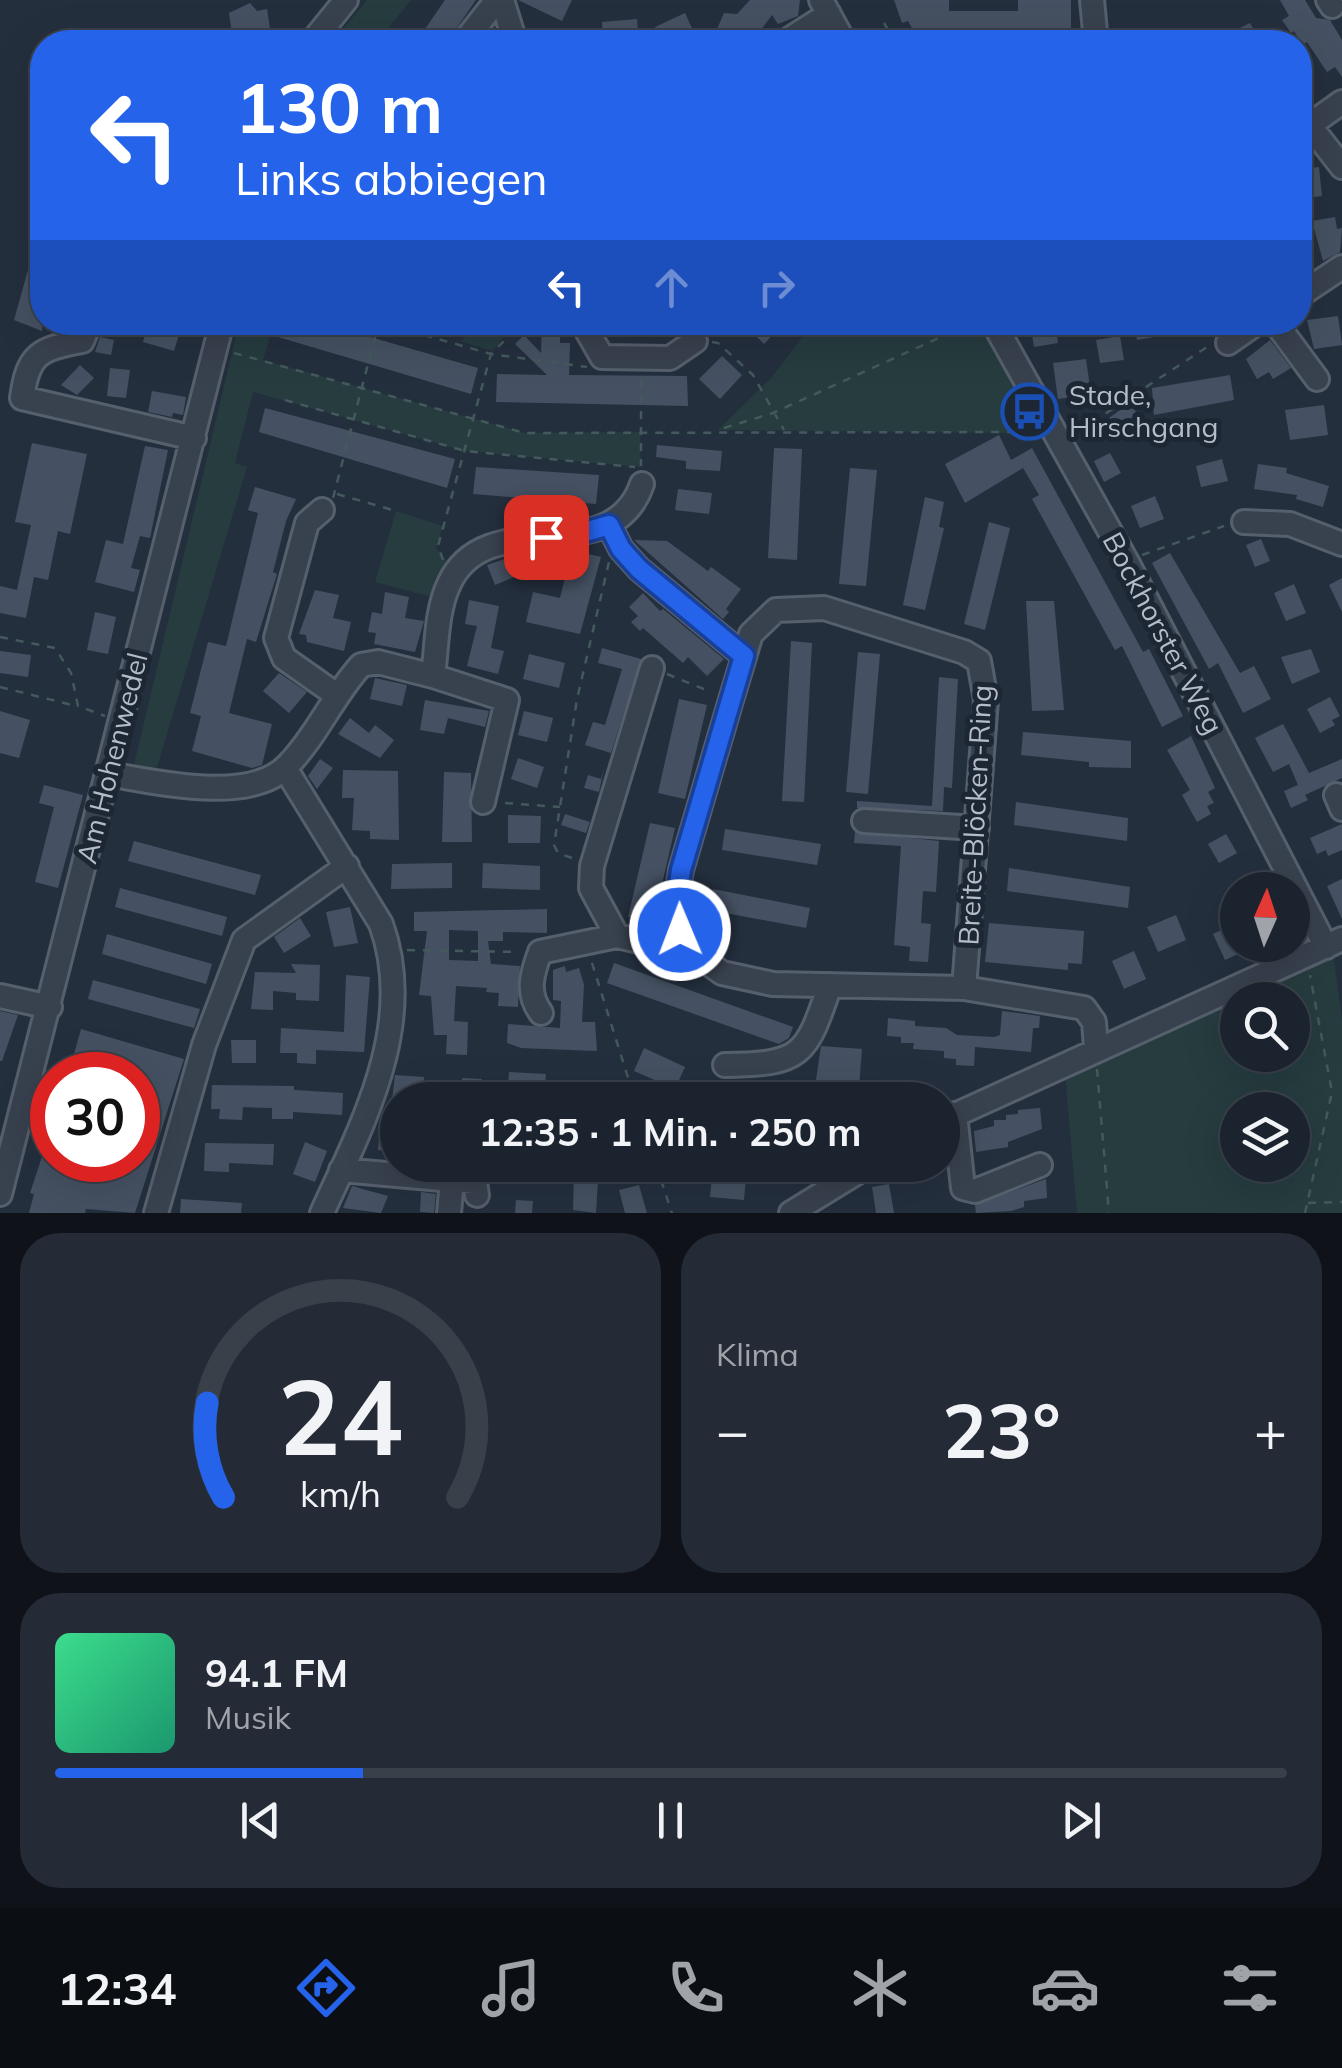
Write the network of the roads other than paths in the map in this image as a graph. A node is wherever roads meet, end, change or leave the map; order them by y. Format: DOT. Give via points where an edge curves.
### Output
graph roads {
  1 [pos="346,0"];
  2 [pos="500,0"];
  3 [pos="1092,0"];
  4 [pos="825,7"];
  5 [pos="322,30"];
  6 [pos="474,30"];
  7 [pos="511,30"];
  8 [pos="799,30"];
  9 [pos="837,30"];
  10 [pos="1095,30"];
  11 [pos="1342,102"];
  12 [pos="1312,124"];
  13 [pos="1312,136"];
  14 [pos="1342,167"];
  15 [pos="1342,267"];
  16 [pos="1312,287"];
  17 [pos="85,335"];
  18 [pos="220,335"];
  19 [pos="590,335"];
  20 [pos="1000,335"];
  21 [pos="1239,335"];
  22 [pos="1285,335"];
  23 [pos="695,342"];
  24 [pos="1228,343"];
  25 [pos="1317,380"];
  26 [pos="194,438"];
  27 [pos="642,484"];
  28 [pos="329,502"];
  29 [pos="1244,522"];
  30 [pos="612,530"];
  31 [pos="1336,541"];
  32 [pos="744,656"];
  33 [pos="652,668"];
  34 [pos="433,676"];
  35 [pos="336,694"];
  36 [pos="286,768"];
  37 [pos="108,774"];
  38 [pos="483,802"];
  39 [pos="864,822"];
  40 [pos="976,828"];
  41 [pos="347,866"];
  42 [pos="617,936"];
  43 [pos="1324,947"];
  44 [pos="698,955"];
  45 [pos="830,985"];
  46 [pos="964,988"];
  47 [pos="0,996"];
  48 [pos="50,1007"];
  49 [pos="541,1012"];
  50 [pos="1096,1048"];
  51 [pos="726,1065"];
  52 [pos="960,1112"];
  53 [pos="1040,1164"];
  54 [pos="341,1170"];
  55 [pos="380,1174"];
  56 [pos="960,1177"];
  57 [pos="452,1182"];
  58 [pos="475,1182"];
  59 [pos="842,1182"];
  60 [pos="0,1194"];
  61 [pos="478,1195"];
  62 [pos="156,1213"];
  63 [pos="322,1213"];
  64 [pos="449,1213"];
  65 [pos="792,1213"];
  1 -- 5 [label="street"];
  2 -- 6 [label="street"];
  2 -- 7 [label="street"];
  3 -- 10 [label="street"];
  4 -- 8 [label="street"];
  4 -- 9 [label="street"];
  11 -- 12 [label="street"];
  13 -- 14 [label="street"];
  15 -- 16 [label="street"];
  17 -- 26 [label="street" via="46,348 26,368 22,398"];
  18 -- 26 [label="street, Am Hohenwedel"];
  19 -- 23 [label="street" via="602,356 670,358"];
  20 -- 43 [label="street, Bockhorster Weg" via="1127,562"];
  21 -- 24 [label="street"];
  22 -- 25 [label="street"];
  26 -- 37 [label="street, Am Hohenwedel"];
  27 -- 30 [label="street" via="635,504"];
  28 -- 35 [label="street" via="307,523 276,638 284,658"];
  29 -- 31 [label="street" via="1279,522"];
  30 -- 32 [label="street" via="639,569"];
  30 -- 34 [label="street" via="523,538 488,548 461,566 450,580"];
  32 -- 40 [label="street, Breite-Blöcken-Ring" via="751,634 776,610 824,608 978,661 986,700"];
  32 -- 44 [label="street, Breite-Blöcken-Ring" via="681,870 680,930"];
  33 -- 42 [label="street" via="592,866 591,888"];
  34 -- 35 [label="street" via="378,662 361,665"];
  34 -- 38 [label="street" via="507,700"];
  35 -- 36 [label="street"];
  36 -- 37 [label="street" via="264,780 199,789"];
  36 -- 41 [label="street"];
  37 -- 48 [label="street, Am Hohenwedel"];
  39 -- 40 [label="street"];
  40 -- 46 [label="street, Breite-Blöcken-Ring"];
  41 -- 54 [label="street" via="390,950 394,1011 382,1072"];
  41 -- 62 [label="street" via="244,940 204,1044"];
  42 -- 44 [label="street"];
  42 -- 49 [label="street" via="540,952 532,1000"];
  43 -- 50 [label="street"];
  44 -- 45 [label="street" via="722,973 774,984"];
  45 -- 46 [label="street"];
  45 -- 51 [label="street" via="815,1028 792,1056 775,1064"];
  46 -- 50 [label="street" via="1084,1008 1094,1022"];
  47 -- 48 [label="street"];
  48 -- 60 [label="street, Am Hohenwedel"];
  50 -- 52 [label="street"];
  53 -- 56 [label="street" via="975,1191 962,1188"];
  54 -- 55 [label="street"];
  54 -- 63 [label="street"];
  57 -- 64 [label="street"];
  58 -- 61 [label="street"];
  59 -- 65 [label="street"];
}
